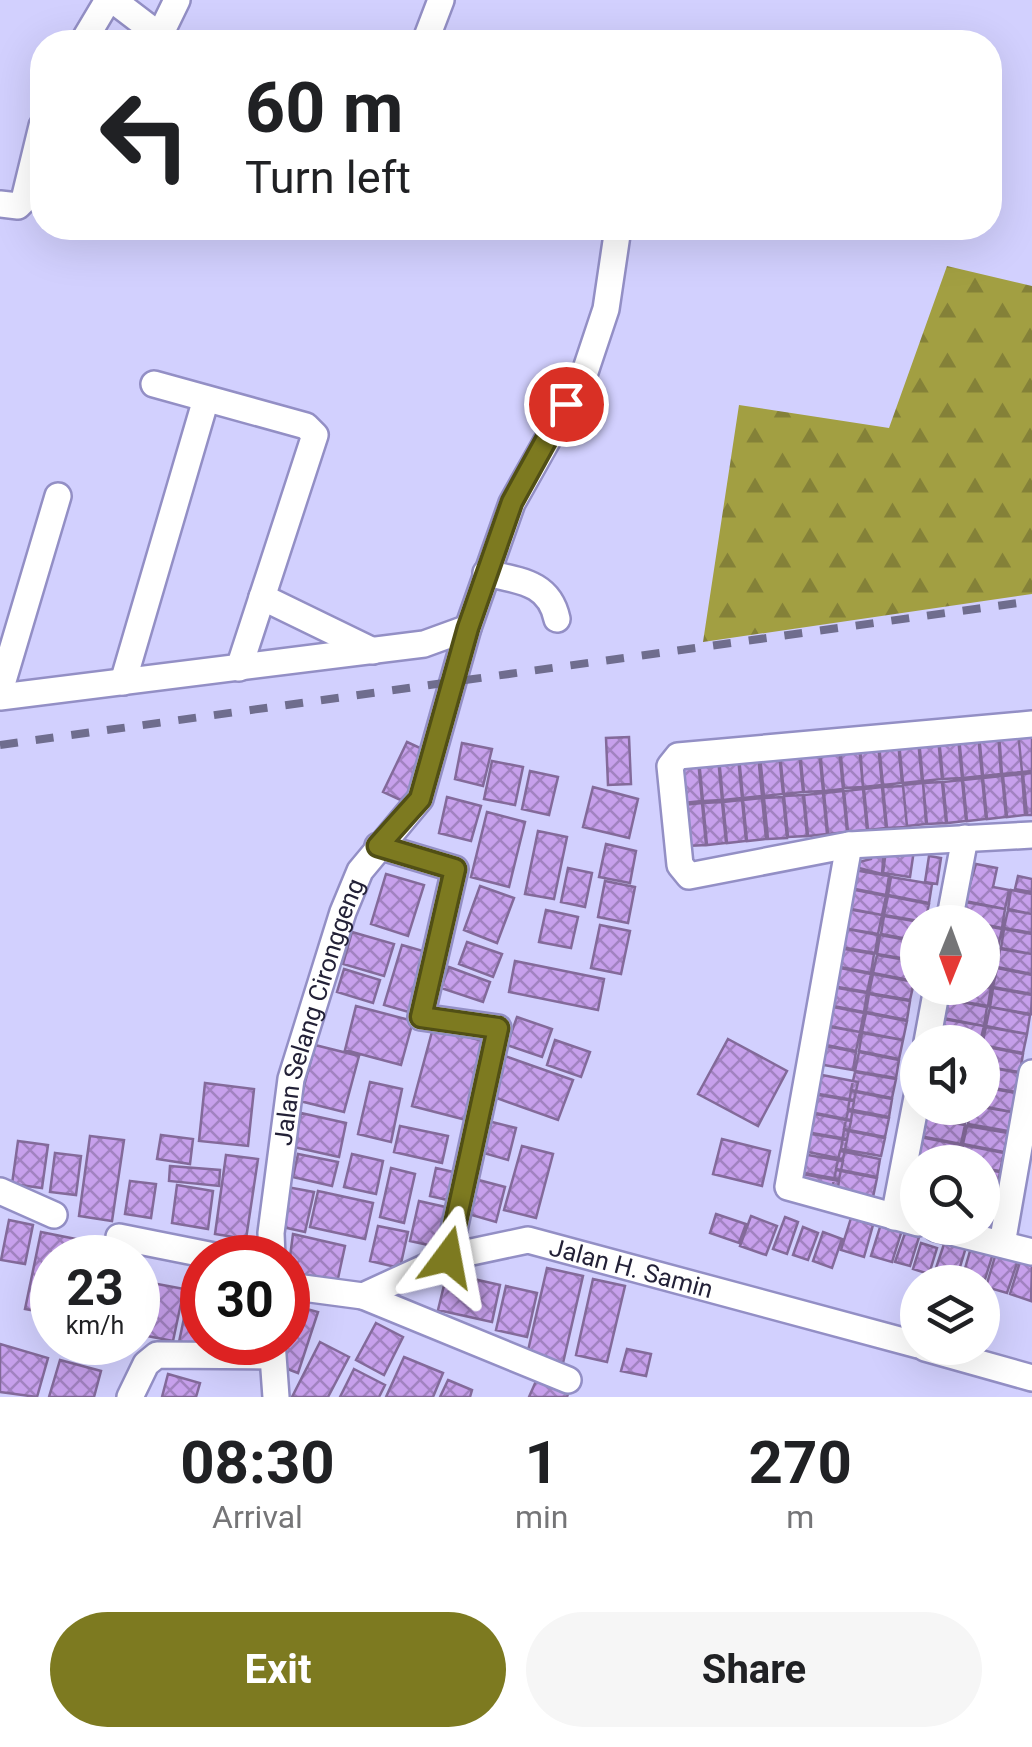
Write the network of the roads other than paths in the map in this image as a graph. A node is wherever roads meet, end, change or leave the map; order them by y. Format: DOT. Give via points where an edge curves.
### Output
graph roads {
  1 [pos="111,0"];
  2 [pos="176,0"];
  3 [pos="441,0"];
  4 [pos="91,30"];
  5 [pos="152,30"];
  6 [pos="167,30"];
  7 [pos="429,30"];
  8 [pos="30,175"];
  9 [pos="0,204"];
  10 [pos="616,240"];
  11 [pos="154,384"];
  12 [pos="206,399"];
  13 [pos="58,496"];
  14 [pos="486,574"];
  15 [pos="262,597"];
  16 [pos="557,620"];
  17 [pos="468,628"];
  18 [pos="374,651"];
  19 [pos="240,668"];
  20 [pos="122,682"];
  21 [pos="0,694"];
  22 [pos="1032,724"];
  23 [pos="1032,835"];
  24 [pos="965,838"];
  25 [pos="849,845"];
  26 [pos="378,846"];
  27 [pos="952,905"];
  28 [pos="1032,1074"];
  29 [pos="0,1191"];
  30 [pos="54,1215"];
  31 [pos="900,1218"];
  32 [pos="270,1235"];
  33 [pos="1002,1244"];
  34 [pos="1032,1252"];
  35 [pos="448,1257"];
  36 [pos="310,1289"];
  37 [pos="364,1296"];
  38 [pos="900,1341"];
  39 [pos="180,1354"];
  40 [pos="273,1365"];
  41 [pos="986,1365"];
  42 [pos="1032,1378"];
  43 [pos="568,1380"];
  44 [pos="130,1397"];
  45 [pos="276,1397"];
  1 -- 4 [label="street"];
  1 -- 5 [label="street"];
  2 -- 6 [label="street"];
  3 -- 7 [label="street"];
  8 -- 9 [label="street" via="18,206"];
  10 -- 14 [label="street, Jalan Selang Cironggeng" via="606,309 584,375 512,502"];
  11 -- 12 [label="street"];
  12 -- 15 [label="street" via="306,426 315,435"];
  12 -- 20 [label="street"];
  13 -- 21 [label="street"];
  14 -- 16 [label="street" via="544,590"];
  14 -- 17 [label="street, Jalan Selang Cironggeng"];
  15 -- 18 [label="street"];
  15 -- 19 [label="street"];
  17 -- 18 [label="street" via="424,644"];
  17 -- 26 [label="street, Jalan Selang Cironggeng" via="420,799"];
  18 -- 19 [label="street"];
  19 -- 20 [label="street"];
  20 -- 21 [label="street"];
  22 -- 25 [label="street" via="678,756 670,762 680,866 689,876"];
  23 -- 24 [label="street"];
  24 -- 25 [label="street"];
  24 -- 27 [label="street"];
  25 -- 31 [label="street" via="788,1187"];
  26 -- 32 [label="street, Jalan Selang Cironggeng" via="352,888 291,1079"];
  26 -- 35 [label="street" via="455,869 421,1017 498,1028"];
  28 -- 33 [label="street"];
  29 -- 30 [label="street"];
  33 -- 34 [label="street"];
  35 -- 37 [label="street, Jalan H. Samin"];
  35 -- 38 [label="street, Jalan H. Samin" via="528,1240"];
  36 -- 37 [label="street"];
  37 -- 43 [label="street"];
  39 -- 44 [label="street" via="158,1355 146,1364"];
  40 -- 45 [label="street"];
  41 -- 42 [label="street"];
}
